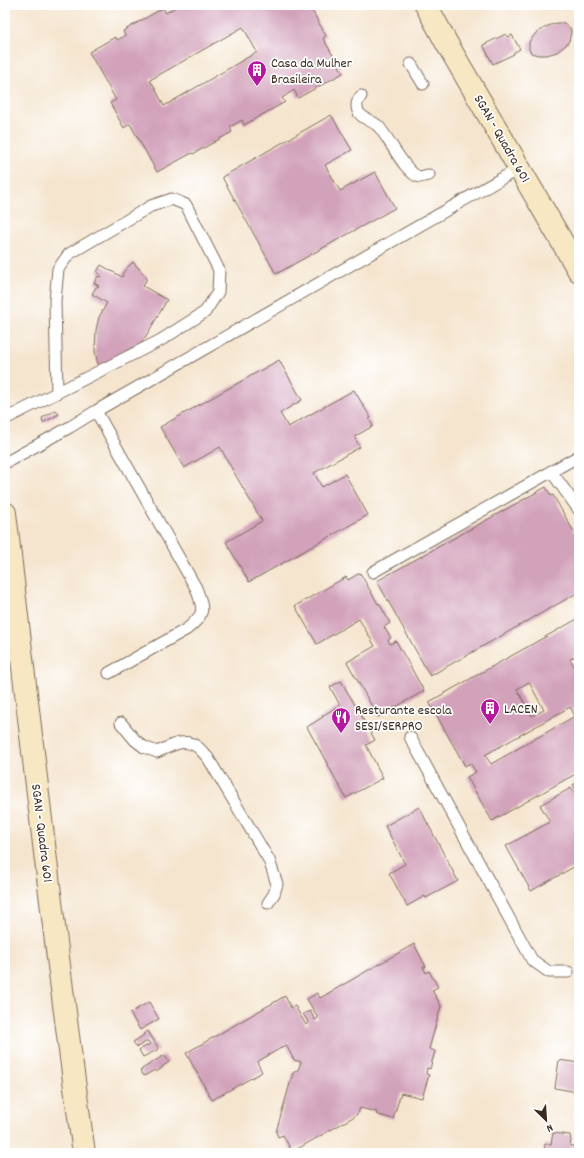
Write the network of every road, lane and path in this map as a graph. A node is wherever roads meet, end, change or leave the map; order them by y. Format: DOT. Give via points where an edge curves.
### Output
graph roads {
  1 [pos="426,5"];
  2 [pos="411,64"];
  3 [pos="423,84"];
  4 [pos="361,96"];
  5 [pos="520,168"];
  6 [pos="429,175"];
  7 [pos="579,271"];
  8 [pos="57,393"];
  9 [pos="96,410"];
  10 [pos="5,419"];
  11 [pos="579,456"];
  12 [pos="5,462"];
  13 [pos="551,472"];
  14 [pos="579,510"];
  15 [pos="5,513"];
  16 [pos="373,572"];
  17 [pos="109,673"];
  18 [pos="121,723"];
  19 [pos="410,737"];
  20 [pos="268,903"];
  21 [pos="568,972"];
  22 [pos="84,1153"];
  1 -- 5 [label="street, SGAN - Quadra 601"];
  2 -- 3 [label="lane"];
  4 -- 6 [label="lane" via="357,104 360,114 378,125 414,175"];
  5 -- 7 [label="street, SGAN - Quadra 601"];
  5 -- 9 [label="lane"];
  8 -- 8 [label="lane" via="160,340 205,312 218,292 219,270 186,205 172,199 151,206 70,254 58,268 54,301"];
  8 -- 10 [label="lane"];
  9 -- 12 [label="lane"];
  9 -- 17 [label="lane" via="196,588 202,604 197,621 187,629"];
  11 -- 13 [label="lane"];
  13 -- 14 [label="lane"];
  13 -- 16 [label="lane"];
  15 -- 22 [label="street, SGAN - Quadra 601"];
  18 -- 20 [label="lane" via="144,747 157,752 181,742 188,742 197,746 208,758 269,860 277,884"];
  19 -- 21 [label="lane" via="532,960 550,972"];
}
